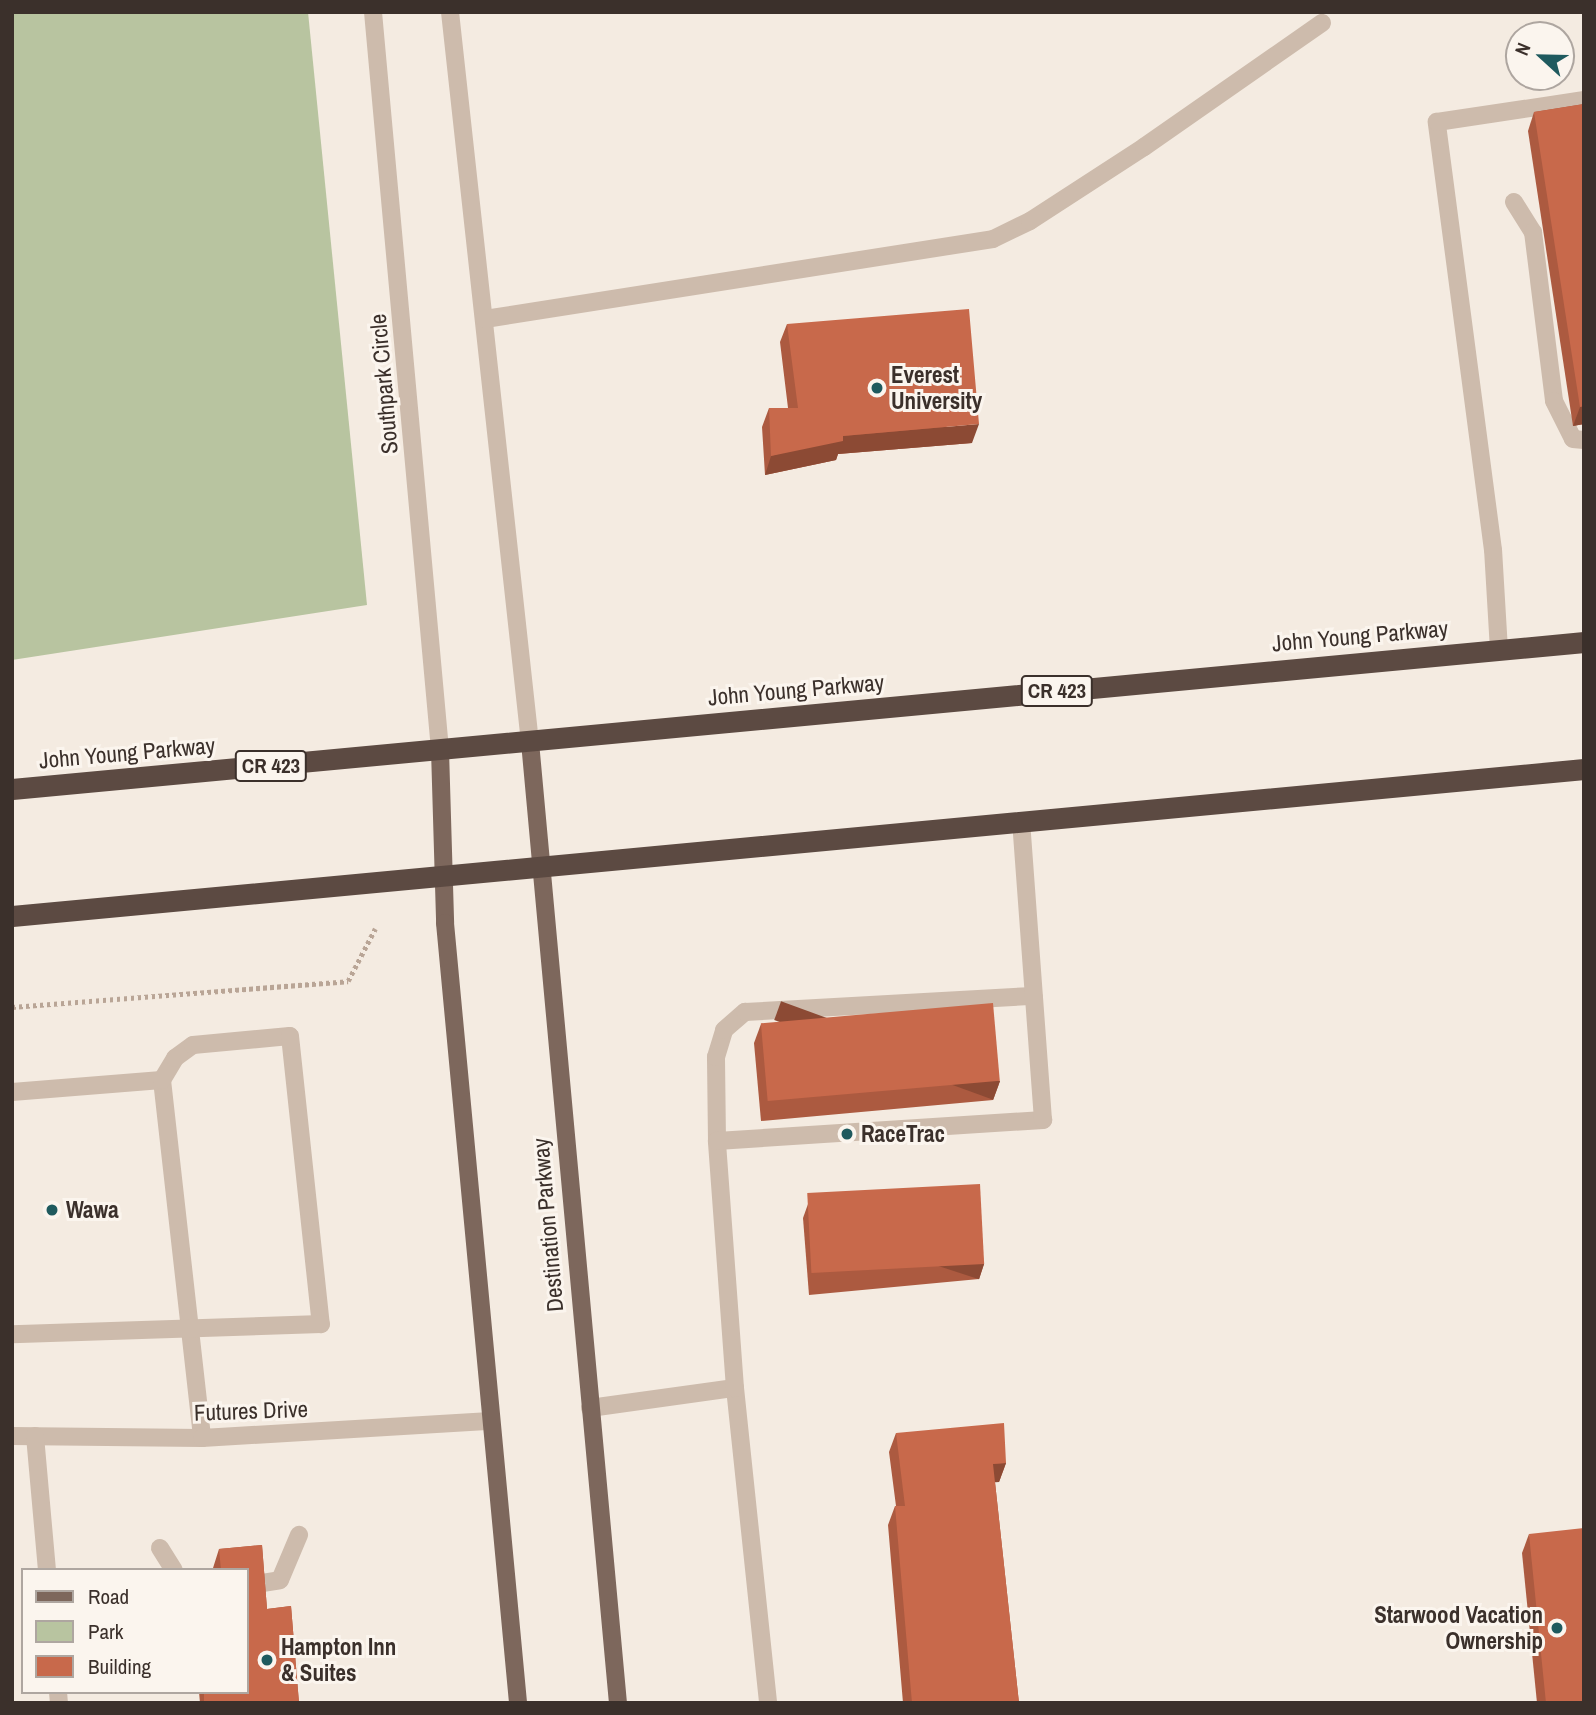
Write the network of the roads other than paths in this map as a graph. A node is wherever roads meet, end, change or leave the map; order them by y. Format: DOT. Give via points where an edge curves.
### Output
graph roads {
  1 [pos="373,12"];
  2 [pos="450,12"];
  3 [pos="1322,23"];
  4 [pos="1584,100"];
  5 [pos="1514,202"];
  6 [pos="485,319"];
  7 [pos="1584,440"];
  8 [pos="1584,642"];
  9 [pos="1499,650"];
  10 [pos="530,742"];
  11 [pos="440,751"];
  12 [pos="1584,769"];
  13 [pos="12,789"];
  14 [pos="1021,823"];
  15 [pos="540,869"];
  16 [pos="443,878"];
  17 [pos="12,916"];
  18 [pos="1034,996"];
  19 [pos="162,1080"];
  20 [pos="12,1091"];
  21 [pos="717,1141"];
  22 [pos="191,1330"];
  23 [pos="12,1334"];
  24 [pos="735,1388"];
  25 [pos="590,1408"];
  26 [pos="491,1421"];
  27 [pos="12,1436"];
  28 [pos="35,1436"];
  29 [pos="202,1438"];
  30 [pos="299,1535"];
  31 [pos="160,1548"];
  32 [pos="47,1568"];
  33 [pos="173,1568"];
  34 [pos="256,1584"];
  35 [pos="518,1703"];
  36 [pos="618,1703"];
  37 [pos="768,1703"];
  1 -- 11 [label="street, Southpark Circle"];
  2 -- 6 [label="street"];
  3 -- 6 [label="street" via="1144,148 1030,221 993,239"];
  4 -- 9 [label="street" via="1437,122 1493,550"];
  5 -- 7 [label="street" via="1534,232 1555,401 1573,439"];
  6 -- 10 [label="street"];
  8 -- 9 [label="highway, John Young Parkway / CR 423"];
  9 -- 10 [label="highway, John Young Parkway / CR 423"];
  10 -- 11 [label="highway, John Young Parkway / CR 423"];
  10 -- 15 [label="main road, Destination Parkway"];
  11 -- 13 [label="highway, John Young Parkway / CR 423"];
  11 -- 16 [label="main road"];
  12 -- 14 [label="highway"];
  14 -- 15 [label="highway"];
  14 -- 18 [label="street"];
  15 -- 16 [label="highway"];
  15 -- 25 [label="main road, Destination Parkway"];
  16 -- 17 [label="highway"];
  16 -- 26 [label="main road"];
  18 -- 21 [label="street" via="745,1012 724,1030 716,1057"];
  18 -- 21 [label="street" via="1043,1120"];
  19 -- 20 [label="street"];
  19 -- 22 [label="street"];
  19 -- 22 [label="street" via="175,1058 193,1045 290,1036 321,1324"];
  21 -- 24 [label="street"];
  22 -- 23 [label="street"];
  22 -- 29 [label="street"];
  24 -- 25 [label="street"];
  24 -- 37 [label="street"];
  25 -- 36 [label="main road, Destination Parkway"];
  26 -- 29 [label="street, Futures Drive"];
  26 -- 35 [label="main road"];
  27 -- 28 [label="street, Futures Drive"];
  28 -- 29 [label="street, Futures Drive"];
  28 -- 32 [label="street"];
  30 -- 34 [label="street" via="280,1580"];
  31 -- 33 [label="street"];
}
